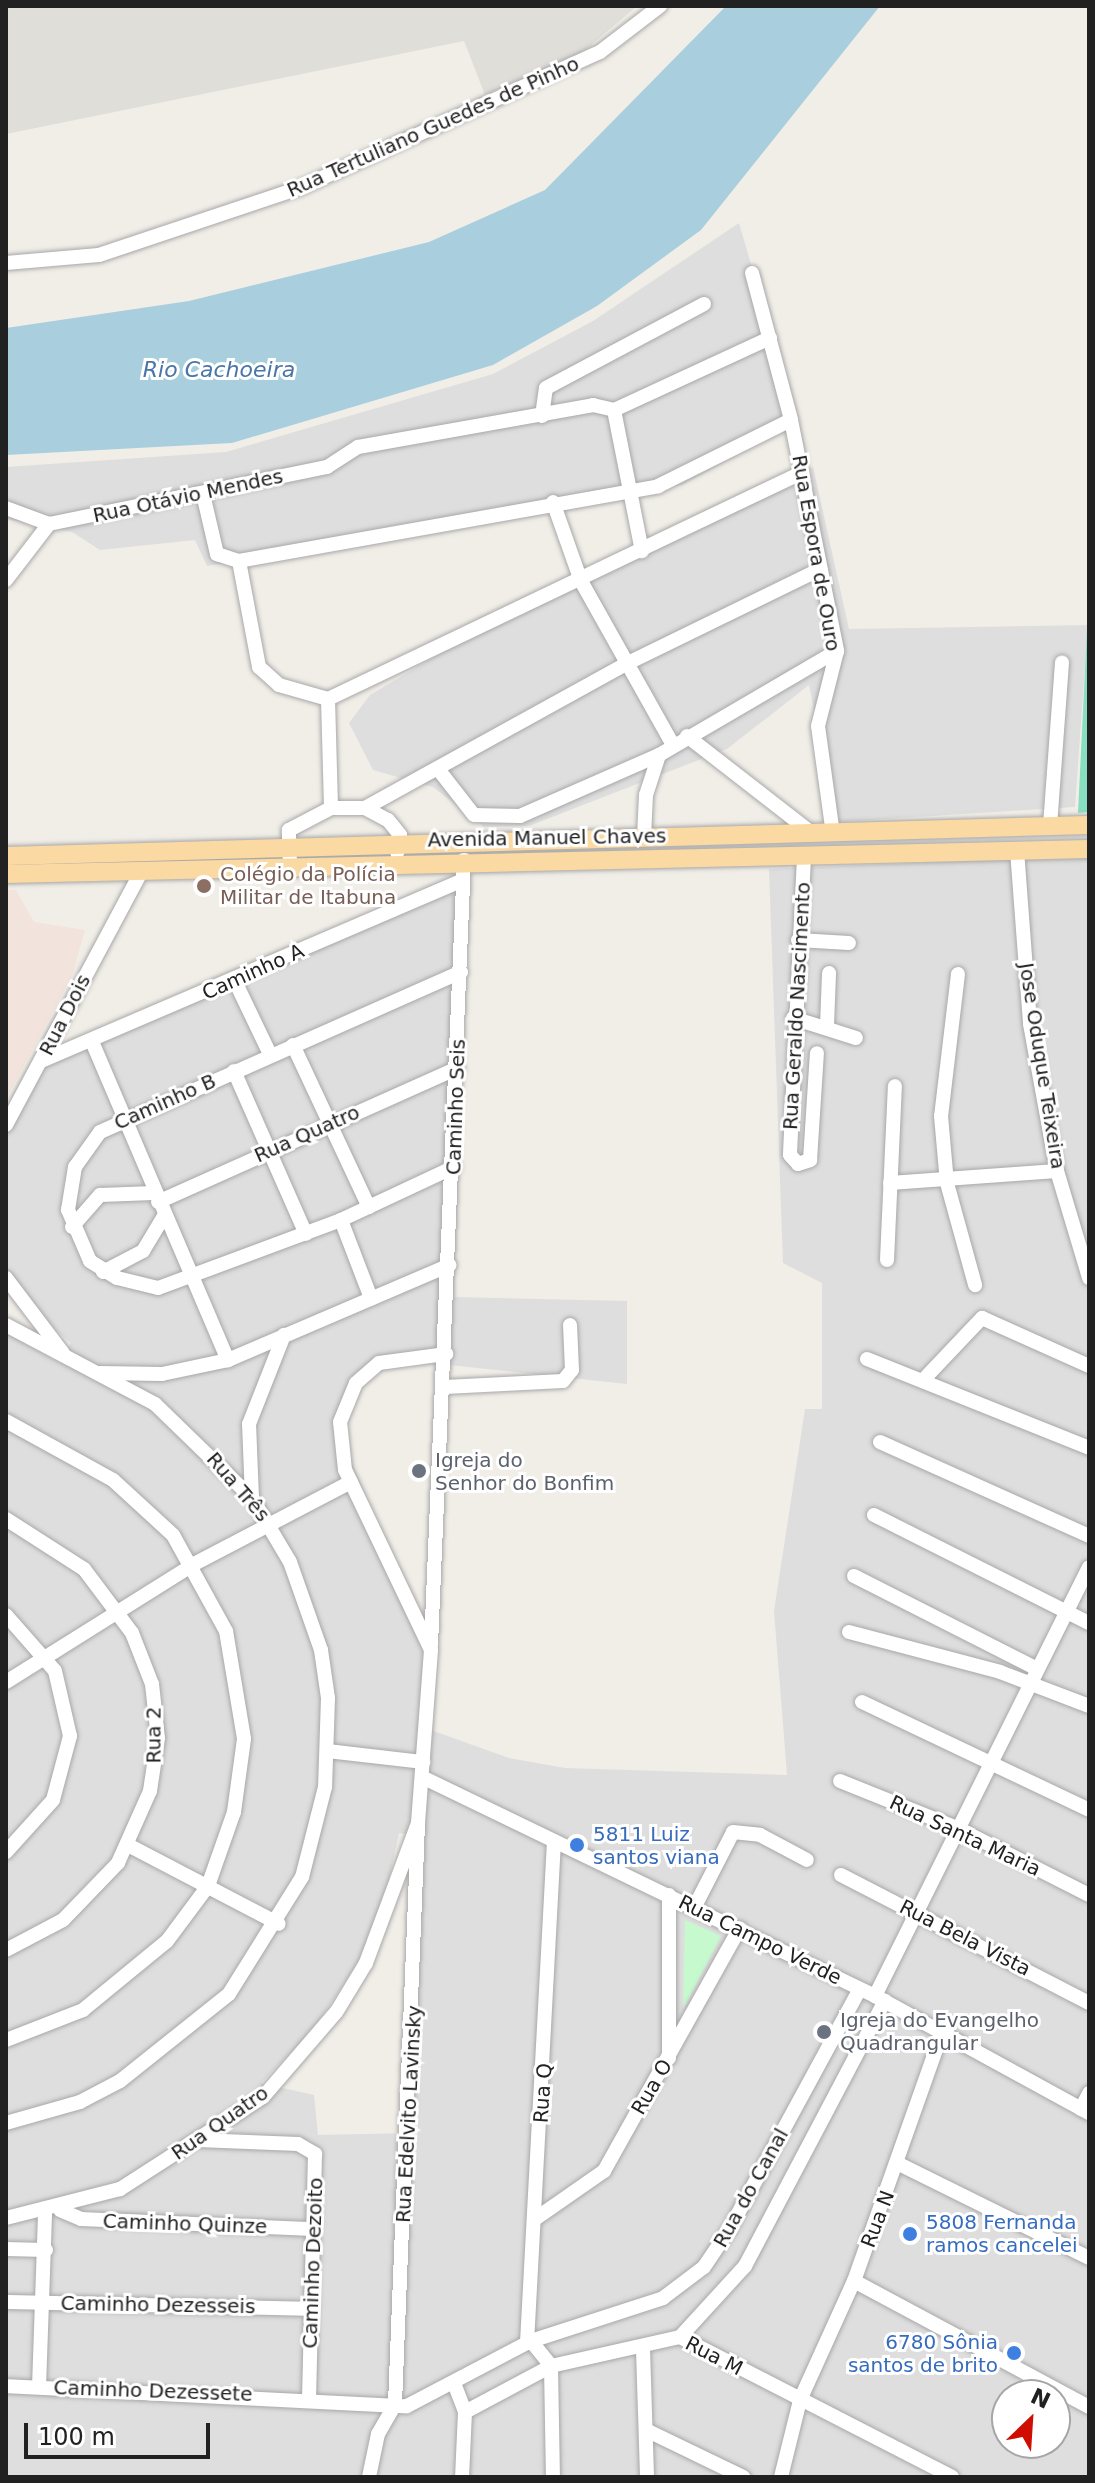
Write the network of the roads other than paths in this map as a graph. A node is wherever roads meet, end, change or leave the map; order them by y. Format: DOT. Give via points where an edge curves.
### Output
graph roads {
  1 [pos="660,6"];
  2 [pos="6,263"];
  3 [pos="752,273"];
  4 [pos="704,304"];
  5 [pos="770,338"];
  6 [pos="614,410"];
  7 [pos="542,416"];
  8 [pos="791,420"];
  9 [pos="801,473"];
  10 [pos="631,488"];
  11 [pos="203,494"];
  12 [pos="553,502"];
  13 [pos="6,508"];
  14 [pos="49,524"];
  15 [pos="642,551"];
  16 [pos="239,561"];
  17 [pos="821,569"];
  18 [pos="6,580"];
  19 [pos="581,581"];
  20 [pos="837,651"];
  21 [pos="630,662"];
  22 [pos="1062,662"];
  23 [pos="328,699"];
  24 [pos="680,740"];
  25 [pos="659,755"];
  26 [pos="438,769"];
  27 [pos="331,808"];
  28 [pos="365,808"];
  29 [pos="1089,825"];
  30 [pos="1050,826"];
  31 [pos="813,834"];
  32 [pos="833,834"];
  33 [pos="644,837"];
  34 [pos="400,840"];
  35 [pos="284,843"];
  36 [pos="1089,849"];
  37 [pos="1017,850"];
  38 [pos="123,854"];
  39 [pos="6,856"];
  40 [pos="804,857"];
  41 [pos="395,860"];
  42 [pos="464,860"];
  43 [pos="290,865"];
  44 [pos="141,872"];
  45 [pos="114,873"];
  46 [pos="6,874"];
  47 [pos="463,880"];
  48 [pos="120,903"];
  49 [pos="798,940"];
  50 [pos="849,943"];
  51 [pos="461,972"];
  52 [pos="829,973"];
  53 [pos="958,974"];
  54 [pos="234,979"];
  55 [pos="793,1018"];
  56 [pos="827,1026"];
  57 [pos="856,1038"];
  58 [pos="93,1044"];
  59 [pos="293,1045"];
  60 [pos="817,1053"];
  61 [pos="270,1054"];
  62 [pos="41,1061"];
  63 [pos="457,1068"];
  64 [pos="234,1071"];
  65 [pos="895,1086"];
  66 [pos="122,1119"];
  67 [pos="329,1124"];
  68 [pos="6,1125"];
  69 [pos="269,1151"];
  70 [pos="454,1167"];
  71 [pos="1057,1171"];
  72 [pos="890,1183"];
  73 [pos="947,1183"];
  74 [pos="159,1204"];
  75 [pos="369,1207"];
  76 [pos="341,1220"];
  77 [pos="72,1227"];
  78 [pos="306,1234"];
  79 [pos="1083,1239"];
  80 [pos="887,1260"];
  81 [pos="450,1265"];
  82 [pos="103,1272"];
  83 [pos="6,1278"];
  84 [pos="1089,1278"];
  85 [pos="193,1280"];
  86 [pos="975,1285"];
  87 [pos="371,1298"];
  88 [pos="6,1325"];
  89 [pos="570,1325"];
  90 [pos="284,1335"];
  91 [pos="446,1354"];
  92 [pos="69,1359"];
  93 [pos="867,1359"];
  94 [pos="228,1360"];
  95 [pos="1089,1366"];
  96 [pos="96,1372"];
  97 [pos="925,1378"];
  98 [pos="445,1387"];
  99 [pos="6,1421"];
  100 [pos="880,1442"];
  101 [pos="1089,1448"];
  102 [pos="351,1482"];
  103 [pos="252,1498"];
  104 [pos="874,1515"];
  105 [pos="6,1519"];
  106 [pos="271,1524"];
  107 [pos="1089,1536"];
  108 [pos="194,1564"];
  109 [pos="1089,1567"];
  110 [pos="854,1576"];
  111 [pos="1066,1612"];
  112 [pos="6,1615"];
  113 [pos="118,1616"];
  114 [pos="1089,1623"];
  115 [pos="849,1632"];
  116 [pos="431,1650"];
  117 [pos="47,1657"];
  118 [pos="1034,1676"];
  119 [pos="6,1682"];
  120 [pos="862,1702"];
  121 [pos="1089,1706"];
  122 [pos="328,1751"];
  123 [pos="423,1762"];
  124 [pos="992,1763"];
  125 [pos="424,1778"];
  126 [pos="840,1781"];
  127 [pos="1089,1810"];
  128 [pos="418,1823"];
  129 [pos="957,1828"];
  130 [pos="554,1842"];
  131 [pos="128,1845"];
  132 [pos="6,1852"];
  133 [pos="807,1860"];
  134 [pos="841,1875"];
  135 [pos="208,1886"];
  136 [pos="669,1895"];
  137 [pos="1089,1895"];
  138 [pos="694,1908"];
  139 [pos="918,1914"];
  140 [pos="279,1924"];
  141 [pos="740,1928"];
  142 [pos="6,1950"];
  143 [pos="860,1989"];
  144 [pos="880,1999"];
  145 [pos="1089,2003"];
  146 [pos="942,2032"];
  147 [pos="6,2040"];
  148 [pos="669,2059"];
  149 [pos="1089,2093"];
  150 [pos="1085,2111"];
  151 [pos="6,2123"];
  152 [pos="198,2140"];
  153 [pos="899,2164"];
  154 [pos="52,2211"];
  155 [pos="6,2218"];
  156 [pos="535,2219"];
  157 [pos="313,2229"];
  158 [pos="6,2249"];
  159 [pos="46,2250"];
  160 [pos="1089,2258"];
  161 [pos="854,2281"];
  162 [pos="6,2302"];
  163 [pos="41,2302"];
  164 [pos="310,2309"];
  165 [pos="680,2337"];
  166 [pos="529,2342"];
  167 [pos="643,2349"];
  168 [pos="551,2366"];
  169 [pos="454,2383"];
  170 [pos="6,2386"];
  171 [pos="39,2387"];
  172 [pos="309,2396"];
  173 [pos="800,2400"];
  174 [pos="395,2404"];
  175 [pos="1089,2407"];
  176 [pos="465,2412"];
  177 [pos="648,2431"];
  178 [pos="369,2477"];
  179 [pos="462,2477"];
  180 [pos="553,2477"];
  181 [pos="647,2477"];
  182 [pos="743,2477"];
  183 [pos="781,2477"];
  184 [pos="951,2477"];
  1 -- 2 [label="street, Rua Tertuliano Guedes de Pinho" via="580,62 302,187 99,255"];
  3 -- 5 [label="street, Rua Espora de Ouro"];
  4 -- 7 [label="street" via="546,388"];
  5 -- 6 [label="street"];
  5 -- 8 [label="street, Rua Espora de Ouro"];
  6 -- 7 [label="street, Rua Otávio Mendes" via="598,405"];
  6 -- 10 [label="street"];
  7 -- 11 [label="street, Rua Otávio Mendes" via="358,447 327,467"];
  8 -- 9 [label="street, Rua Espora de Ouro"];
  8 -- 10 [label="street" via="679,479"];
  9 -- 15 [label="street"];
  9 -- 17 [label="street, Rua Espora de Ouro"];
  10 -- 12 [label="street"];
  10 -- 15 [label="street"];
  11 -- 14 [label="street, Rua Otávio Mendes"];
  11 -- 16 [label="street" via="217,554"];
  12 -- 16 [label="street"];
  12 -- 19 [label="street"];
  13 -- 14 [label="street"];
  14 -- 18 [label="street"];
  15 -- 19 [label="street"];
  16 -- 23 [label="street" via="259,667 279,685"];
  17 -- 20 [label="street, Rua Espora de Ouro"];
  17 -- 21 [label="street"];
  19 -- 21 [label="street"];
  19 -- 23 [label="street"];
  20 -- 24 [label="street"];
  20 -- 32 [label="street, Rua Espora de Ouro" via="818,726"];
  21 -- 24 [label="street"];
  21 -- 26 [label="street"];
  22 -- 30 [label="street"];
  23 -- 27 [label="street"];
  24 -- 25 [label="street"];
  24 -- 31 [label="street"];
  25 -- 26 [label="street" via="504,821 465,808"];
  25 -- 33 [label="street" via="646,795"];
  26 -- 28 [label="street"];
  27 -- 28 [label="street"];
  27 -- 35 [label="street" via="299,820"];
  28 -- 34 [label="street" via="388,820"];
  29 -- 30 [label="main road, Avenida Manuel Chaves"];
  30 -- 32 [label="main road, Avenida Manuel Chaves"];
  31 -- 32 [label="main road, Avenida Manuel Chaves"];
  31 -- 33 [label="main road, Avenida Manuel Chaves"];
  33 -- 34 [label="main road, Avenida Manuel Chaves"];
  34 -- 35 [label="main road, Avenida Manuel Chaves"];
  34 -- 41 [label="street"];
  35 -- 38 [label="main road, Avenida Manuel Chaves"];
  35 -- 43 [label="street"];
  36 -- 37 [label="main road, Avenida Manuel Chaves"];
  37 -- 40 [label="main road, Avenida Manuel Chaves"];
  37 -- 71 [label="street, Jose Oduque Teixeira" via="1030,1024"];
  38 -- 39 [label="main road, Avenida Manuel Chaves"];
  38 -- 45 [label="street"];
  40 -- 42 [label="main road, Avenida Manuel Chaves"];
  40 -- 49 [label="street, Rua Geraldo Nascimento"];
  41 -- 42 [label="main road, Avenida Manuel Chaves"];
  41 -- 43 [label="main road, Avenida Manuel Chaves"];
  42 -- 47 [label="street, Caminho Seis"];
  43 -- 44 [label="main road, Avenida Manuel Chaves"];
  44 -- 45 [label="main road, Avenida Manuel Chaves"];
  44 -- 48 [label="street, Rua Dois"];
  45 -- 46 [label="main road, Avenida Manuel Chaves"];
  45 -- 48 [label="street"];
  47 -- 51 [label="street, Caminho Seis"];
  47 -- 54 [label="street, Caminho A"];
  48 -- 62 [label="street, Rua Dois"];
  49 -- 50 [label="street"];
  49 -- 55 [label="street, Rua Geraldo Nascimento"];
  51 -- 59 [label="street, Caminho B"];
  51 -- 63 [label="street, Caminho Seis"];
  52 -- 56 [label="street"];
  53 -- 73 [label="street" via="943,1073"];
  54 -- 58 [label="street, Caminho A"];
  54 -- 61 [label="street"];
  55 -- 56 [label="street"];
  55 -- 60 [label="street, Rua Geraldo Nascimento" via="790,1155 795,1163 810,1160"];
  56 -- 57 [label="street"];
  58 -- 62 [label="street, Caminho A"];
  58 -- 66 [label="street"];
  59 -- 61 [label="street, Caminho B"];
  59 -- 67 [label="street"];
  61 -- 64 [label="street, Caminho B"];
  62 -- 68 [label="street, Rua Dois"];
  63 -- 67 [label="street, Rua Quatro"];
  63 -- 70 [label="street, Caminho Seis"];
  64 -- 66 [label="street, Caminho B"];
  64 -- 69 [label="street"];
  65 -- 72 [label="street"];
  66 -- 74 [label="street"];
  66 -- 77 [label="street, Caminho B" via="87,1143 75,1167 67,1195"];
  67 -- 69 [label="street, Rua Quatro"];
  67 -- 75 [label="street"];
  69 -- 74 [label="street, Rua Quatro"];
  69 -- 78 [label="street"];
  70 -- 75 [label="street"];
  70 -- 81 [label="street, Caminho Seis"];
  71 -- 73 [label="street"];
  71 -- 79 [label="street, Jose Oduque Teixeira"];
  72 -- 73 [label="street"];
  72 -- 80 [label="street"];
  73 -- 86 [label="street"];
  74 -- 77 [label="street" via="100,1195"];
  74 -- 82 [label="street" via="143,1251"];
  74 -- 85 [label="street"];
  75 -- 76 [label="street"];
  76 -- 78 [label="street"];
  76 -- 87 [label="street"];
  77 -- 82 [label="street"];
  78 -- 85 [label="street"];
  79 -- 84 [label="street, Jose Oduque Teixeira"];
  81 -- 87 [label="street"];
  81 -- 91 [label="street, Caminho Seis"];
  82 -- 85 [label="street" via="144,1288"];
  83 -- 92 [label="street"];
  85 -- 94 [label="street"];
  87 -- 90 [label="street"];
  88 -- 92 [label="street, Rua Três"];
  89 -- 98 [label="street" via="572,1370 563,1381"];
  90 -- 94 [label="street"];
  90 -- 103 [label="street" via="249,1424"];
  91 -- 98 [label="street, Caminho Seis"];
  91 -- 102 [label="street, Caminho Seis" via="395,1356 356,1383 340,1422 339,1448"];
  92 -- 96 [label="street, Rua Três"];
  93 -- 97 [label="street"];
  94 -- 96 [label="street" via="162,1374"];
  95 -- 97 [label="street" via="975,1320"];
  96 -- 103 [label="street, Rua Três" via="155,1404"];
  97 -- 101 [label="street"];
  98 -- 116 [label="street, Caminho Seis"];
  99 -- 108 [label="street" via="113,1480"];
  100 -- 107 [label="street"];
  102 -- 106 [label="street"];
  102 -- 116 [label="street, Caminho Seis"];
  103 -- 106 [label="street, Rua Três"];
  104 -- 111 [label="street"];
  105 -- 113 [label="street, Rua 2" via="62,1548"];
  106 -- 108 [label="street"];
  106 -- 122 [label="street, Rua Três" via="321,1650"];
  108 -- 113 [label="street"];
  108 -- 135 [label="street" via="226,1631 242,1703 241,1776"];
  109 -- 111 [label="street, Rua do Canal"];
  110 -- 118 [label="street"];
  111 -- 114 [label="street"];
  111 -- 118 [label="street, Rua do Canal"];
  112 -- 117 [label="street"];
  113 -- 117 [label="street"];
  113 -- 131 [label="street, Rua 2" via="143,1658 156,1711 150,1791"];
  115 -- 118 [label="street"];
  116 -- 123 [label="street, Caminho Seis"];
  117 -- 119 [label="street"];
  117 -- 132 [label="street" via="69,1719 65,1769 45,1814"];
  118 -- 121 [label="street"];
  118 -- 124 [label="street, Rua do Canal"];
  120 -- 124 [label="street"];
  122 -- 123 [label="street"];
  122 -- 140 [label="street, Rua Três" via="302,1877"];
  123 -- 125 [label="street, Rua Quatro"];
  124 -- 127 [label="street"];
  124 -- 129 [label="street, Rua do Canal"];
  125 -- 128 [label="street, Rua Quatro"];
  125 -- 130 [label="street, Rua Campo Verde"];
  126 -- 129 [label="street, Rua Santa Maria"];
  128 -- 152 [label="street, Rua Quatro" via="389,1911 337,2011 263,2097"];
  128 -- 174 [label="street, Rua Edelvito Lavinsky"];
  129 -- 137 [label="street, Rua Santa Maria"];
  129 -- 139 [label="street, Rua do Canal"];
  130 -- 136 [label="street, Rua Campo Verde"];
  130 -- 156 [label="street, Rua Q"];
  131 -- 135 [label="street"];
  131 -- 142 [label="street, Rua 2" via="83,1904"];
  133 -- 138 [label="street" via="760,1835 733,1832"];
  134 -- 139 [label="street, Rua Bela Vista"];
  135 -- 140 [label="street"];
  135 -- 147 [label="street" via="167,1941 114,1990"];
  136 -- 138 [label="street, Rua Campo Verde"];
  136 -- 148 [label="street"];
  138 -- 141 [label="street, Rua Campo Verde"];
  139 -- 144 [label="street, Rua do Canal"];
  139 -- 145 [label="street, Rua Bela Vista"];
  140 -- 151 [label="street, Rua Três" via="229,1994 159,2055 80,2102"];
  141 -- 143 [label="street, Rua Campo Verde"];
  141 -- 148 [label="street, Rua O"];
  143 -- 144 [label="street, Rua Campo Verde"];
  143 -- 166 [label="street, Rua do Canal" via="704,2267 645,2306"];
  144 -- 146 [label="street, Rua Campo Verde"];
  144 -- 165 [label="street, Rua do Canal" via="745,2266"];
  146 -- 150 [label="street, Rua Campo Verde"];
  146 -- 153 [label="street, Rua N"];
  148 -- 156 [label="street, Rua O" via="604,2171"];
  149 -- 150 [label="street"];
  152 -- 154 [label="street, Rua Quatro" via="120,2189"];
  152 -- 157 [label="street, Caminho Dezoito" via="308,2148 317,2162"];
  153 -- 160 [label="street"];
  153 -- 161 [label="street, Rua N"];
  154 -- 155 [label="street, Rua Quatro"];
  154 -- 157 [label="street, Caminho Quinze" via="81,2219"];
  154 -- 159 [label="street"];
  156 -- 166 [label="street, Rua Q"];
  157 -- 164 [label="street, Caminho Dezoito"];
  158 -- 159 [label="street"];
  159 -- 163 [label="street"];
  161 -- 173 [label="street, Rua N"];
  161 -- 175 [label="street"];
  162 -- 163 [label="street, Caminho Dezesseis"];
  163 -- 164 [label="street, Caminho Dezesseis"];
  163 -- 171 [label="street"];
  164 -- 172 [label="street, Caminho Dezoito"];
  165 -- 167 [label="street, Rua M"];
  165 -- 173 [label="street, Rua M"];
  166 -- 168 [label="street"];
  166 -- 169 [label="street, Rua do Canal"];
  167 -- 168 [label="street, Rua M"];
  167 -- 177 [label="street"];
  168 -- 176 [label="street, Rua M"];
  168 -- 180 [label="street"];
  169 -- 174 [label="street, Rua do Canal" via="419,2403"];
  169 -- 176 [label="street"];
  170 -- 171 [label="street, Caminho Dezessete"];
  171 -- 172 [label="street, Caminho Dezessete"];
  172 -- 174 [label="street, Caminho Dezessete"];
  173 -- 183 [label="street, Rua N"];
  173 -- 184 [label="street, Rua M"];
  174 -- 178 [label="street" via="378,2434"];
  176 -- 179 [label="street"];
  177 -- 181 [label="street"];
  177 -- 182 [label="street"];
}
